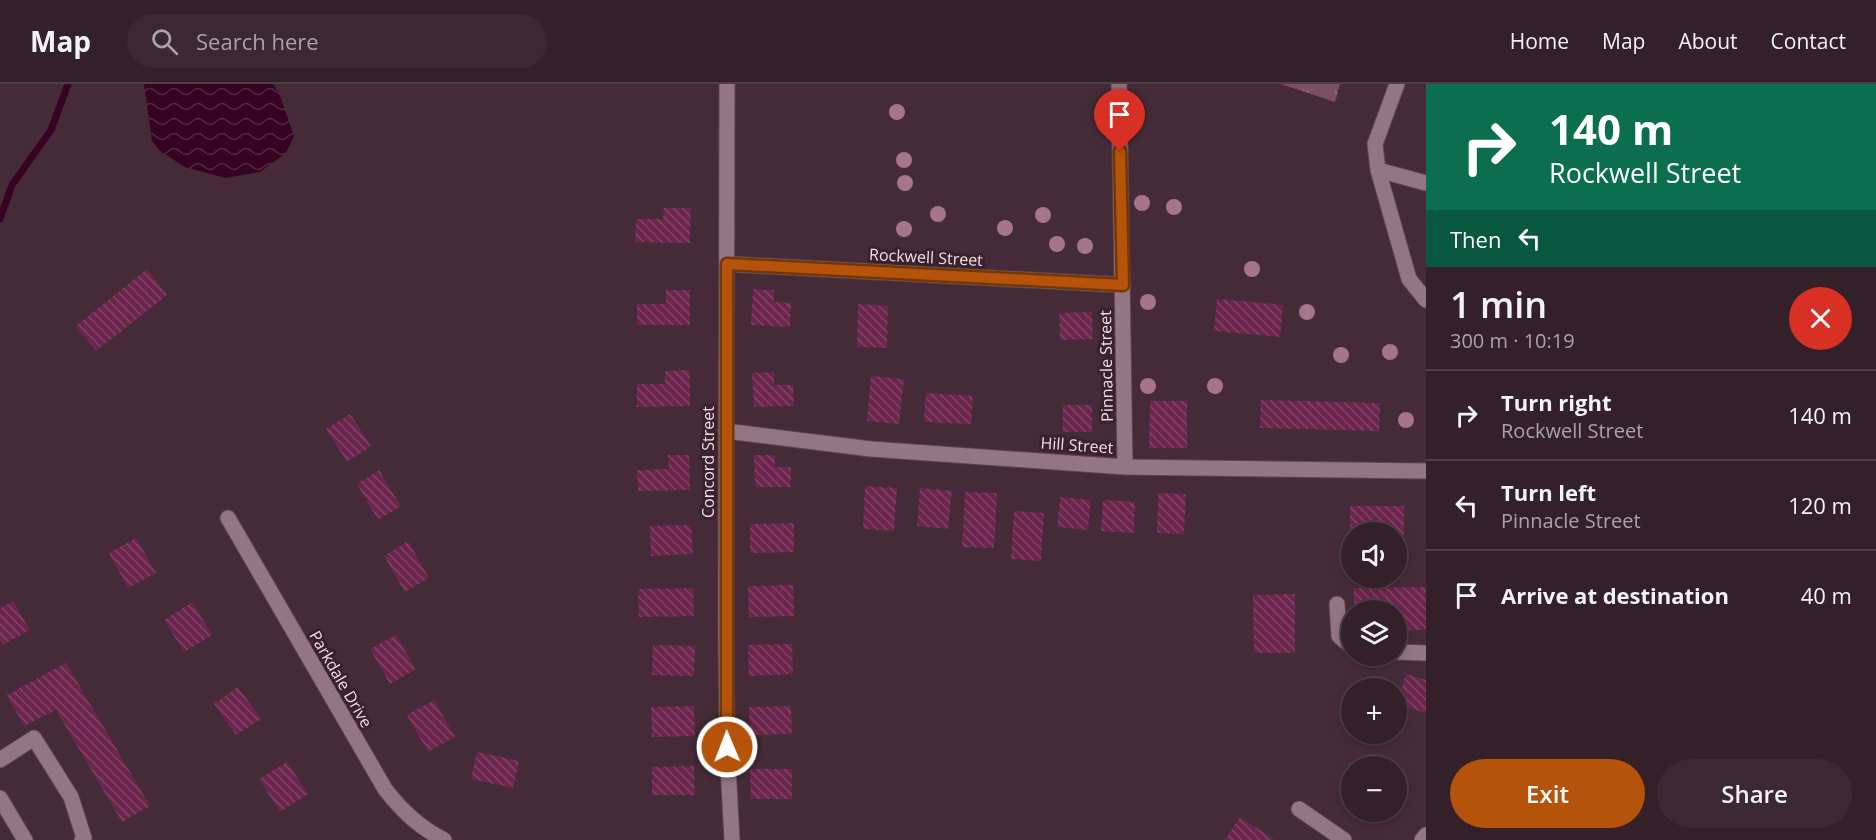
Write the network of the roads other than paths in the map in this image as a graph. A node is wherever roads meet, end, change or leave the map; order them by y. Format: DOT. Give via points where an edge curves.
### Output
graph roads {
  1 [pos="727,84"];
  2 [pos="1119,84"];
  3 [pos="1397,84"];
  4 [pos="1378,170"];
  5 [pos="1426,183"];
  6 [pos="727,264"];
  7 [pos="1123,285"];
  8 [pos="1426,300"];
  9 [pos="726,431"];
  10 [pos="1125,467"];
  11 [pos="1426,471"];
  12 [pos="228,518"];
  13 [pos="1337,604"];
  14 [pos="1341,638"];
  15 [pos="1407,652"];
  16 [pos="1426,653"];
  17 [pos="0,760"];
  18 [pos="0,798"];
  19 [pos="1299,809"];
  20 [pos="1426,835"];
  21 [pos="25,840"];
  22 [pos="82,840"];
  23 [pos="444,840"];
  24 [pos="732,840"];
  25 [pos="1344,840"];
  26 [pos="1422,840"];
  1 -- 6 [label="street, Concord Street"];
  2 -- 7 [label="street, Pinnacle Street"];
  3 -- 4 [label="street" via="1375,144"];
  4 -- 5 [label="street"];
  4 -- 8 [label="street" via="1409,279"];
  6 -- 7 [label="street, Rockwell Street"];
  6 -- 9 [label="street, Concord Street"];
  7 -- 10 [label="street, Pinnacle Street"];
  9 -- 10 [label="street, Hill Street" via="871,449"];
  9 -- 24 [label="street, Concord Street" via="727,747"];
  10 -- 11 [label="street, Hill Street"];
  12 -- 23 [label="street, Parkdale Drive" via="385,789 424,830"];
  13 -- 14 [label="street"];
  15 -- 16 [label="street"];
  17 -- 22 [label="street" via="34,738 71,797"];
  18 -- 21 [label="street"];
  19 -- 25 [label="street"];
  20 -- 26 [label="street"];
}
